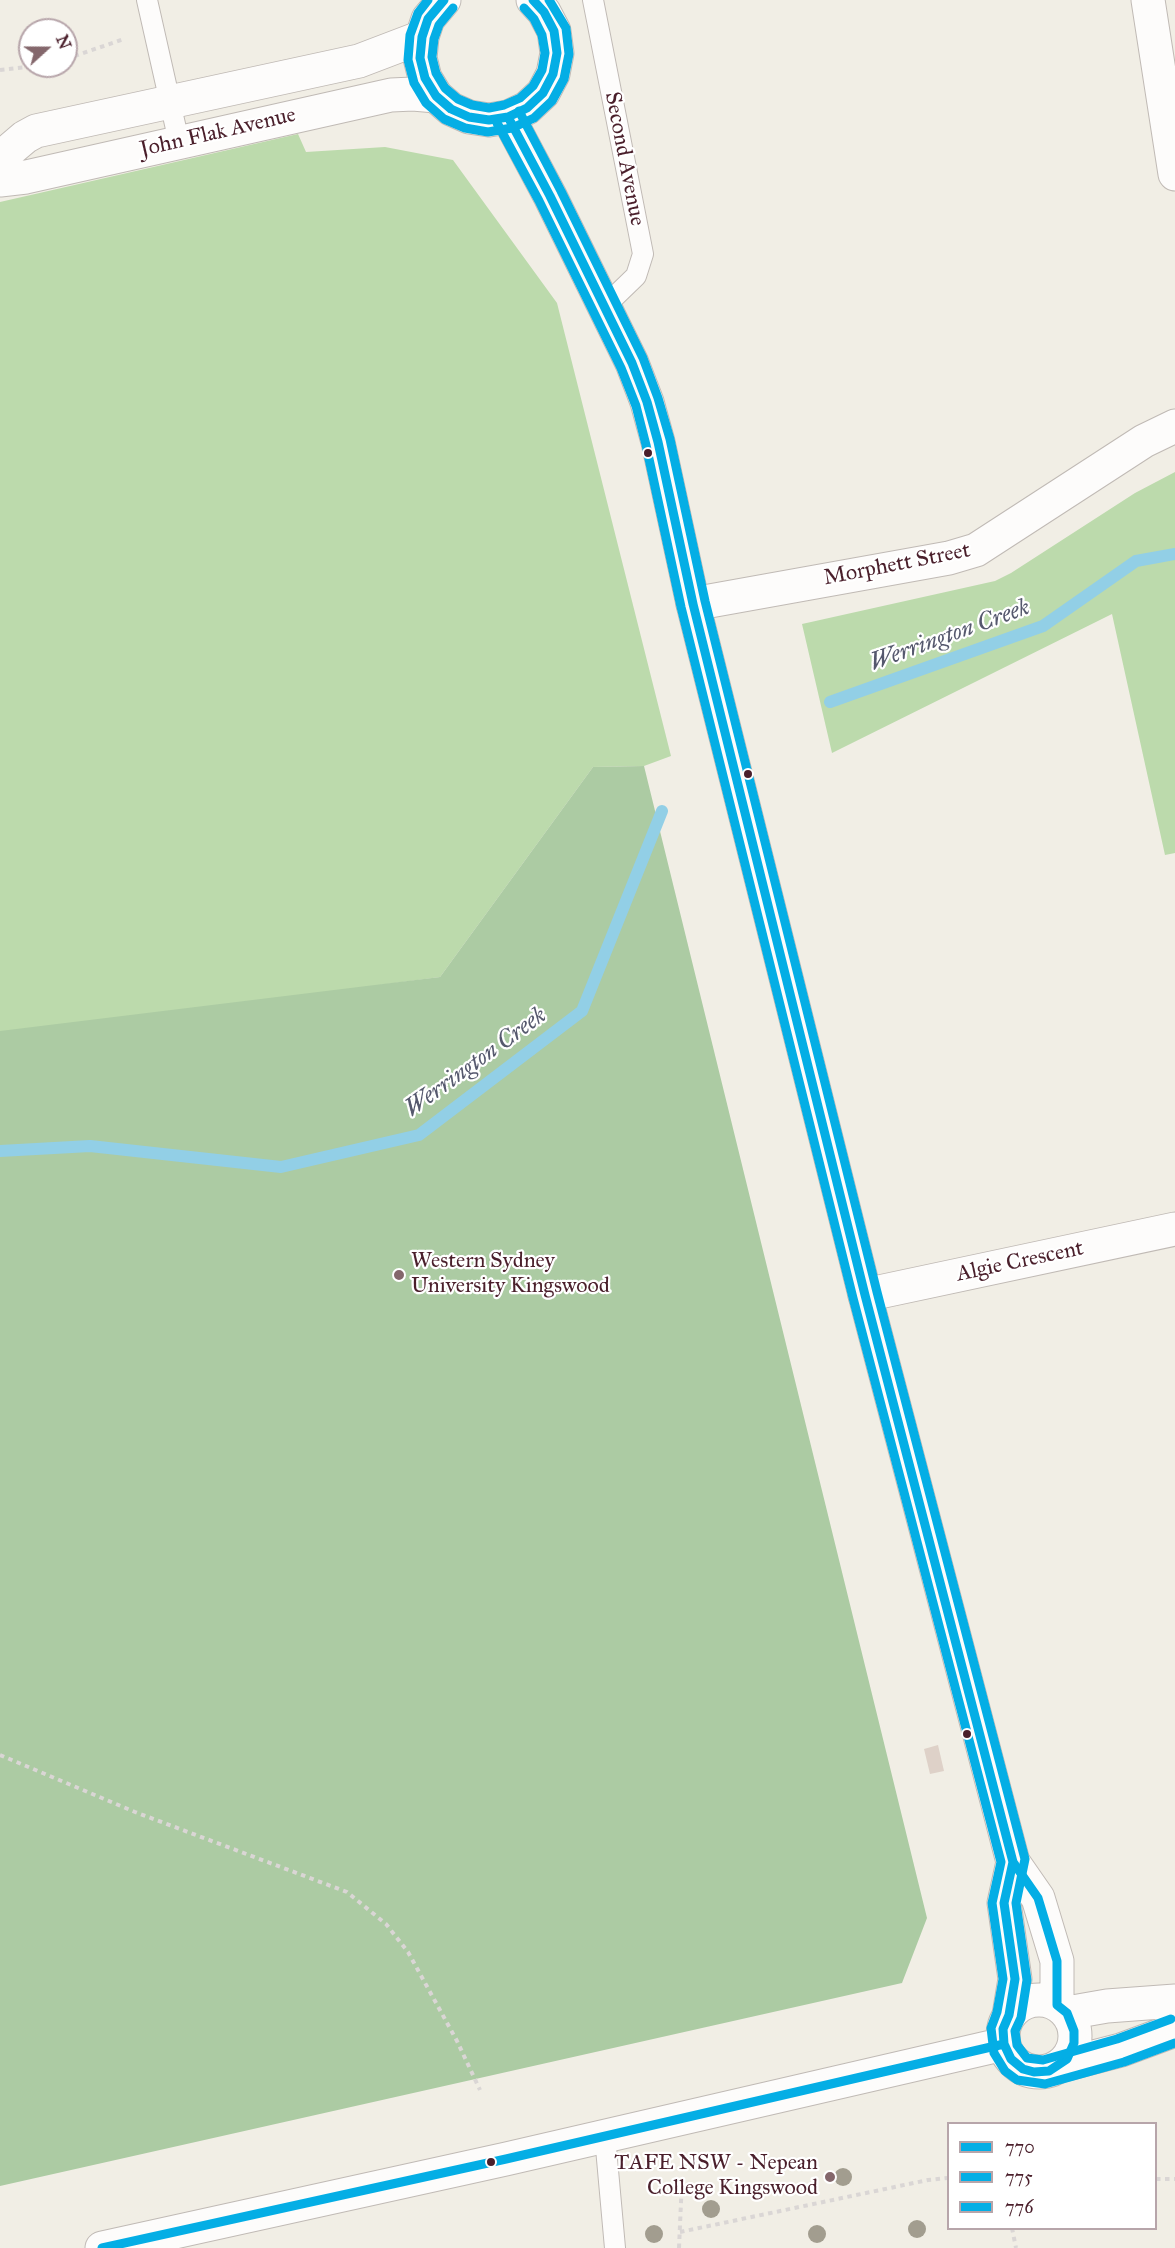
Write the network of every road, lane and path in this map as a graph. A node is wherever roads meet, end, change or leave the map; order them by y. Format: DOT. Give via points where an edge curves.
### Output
graph roads {
  1 [pos="147,0"];
  2 [pos="444,0"];
  3 [pos="533,0"];
  4 [pos="593,0"];
  5 [pos="1148,0"];
  6 [pos="134,36"];
  7 [pos="422,37"];
  8 [pos="78,55"];
  9 [pos="18,68"];
  10 [pos="0,70"];
  11 [pos="436,96"];
  12 [pos="169,102"];
  13 [pos="508,117"];
  14 [pos="179,142"];
  15 [pos="0,158"];
  16 [pos="1175,174"];
  17 [pos="0,180"];
  18 [pos="605,306"];
  19 [pos="1175,426"];
  20 [pos="693,604"];
  21 [pos="1175,1228"];
  22 [pos="865,1295"];
  23 [pos="0,1755"];
  24 [pos="1013,1862"];
  25 [pos="1175,2001"];
  26 [pos="1062,2009"];
  27 [pos="1006,2030"];
  28 [pos="1175,2030"];
  29 [pos="1059,2066"];
  30 [pos="480,2090"];
  31 [pos="605,2137"];
  32 [pos="947,2178"];
  33 [pos="682,2179"];
  34 [pos="1157,2179"];
  35 [pos="1175,2179"];
  36 [pos="1012,2230"];
  37 [pos="680,2232"];
  38 [pos="121,2246"];
  39 [pos="615,2248"];
  40 [pos="679,2248"];
  41 [pos="1016,2248"];
  1 -- 12 [label="lane"];
  2 -- 7 [label="street" via="428,20"];
  3 -- 13 [label="street" via="554,31 557,53 553,74 543,93 528,108"];
  4 -- 18 [label="lane, Second Avenue" via="643,254 636,276"];
  5 -- 16 [label="street"];
  6 -- 8 [label="path"];
  7 -- 11 [label="street" via="420,58 425,78"];
  7 -- 12 [label="street, John Flak Avenue" via="359,61"];
  9 -- 10 [label="path"];
  11 -- 13 [label="street" via="469,117"];
  11 -- 14 [label="street, John Flak Avenue" via="391,95"];
  12 -- 14 [label="lane"];
  12 -- 15 [label="street, John Flak Avenue" via="36,130"];
  13 -- 18 [label="street"];
  14 -- 17 [label="street, John Flak Avenue"];
  18 -- 20 [label="street" via="647,402"];
  19 -- 20 [label="street, Morphett Street" via="1144,441 976,550"];
  20 -- 22 [label="street"];
  21 -- 22 [label="street, Algie Crescent"];
  22 -- 24 [label="street"];
  23 -- 30 [label="path" via="135,1812 346,1892 386,1924 408,1952"];
  24 -- 26 [label="street" via="1038,1898 1057,1961"];
  24 -- 27 [label="street" via="1004,1903 1015,1979"];
  25 -- 26 [label="street"];
  26 -- 27 [label="street" via="1043,2000 1029,2001 1016,2008"];
  26 -- 29 [label="street" via="1074,2031 1074,2043"];
  27 -- 29 [label="street" via="1011,2059 1023,2069 1044,2072"];
  27 -- 31 [label="street"];
  28 -- 29 [label="street" via="1121,2050"];
  31 -- 38 [label="street"];
  31 -- 39 [label="lane"];
  32 -- 37 [label="path"];
  33 -- 37 [label="path"];
  34 -- 35 [label="path"];
  36 -- 41 [label="path"];
  37 -- 40 [label="path"];
}
